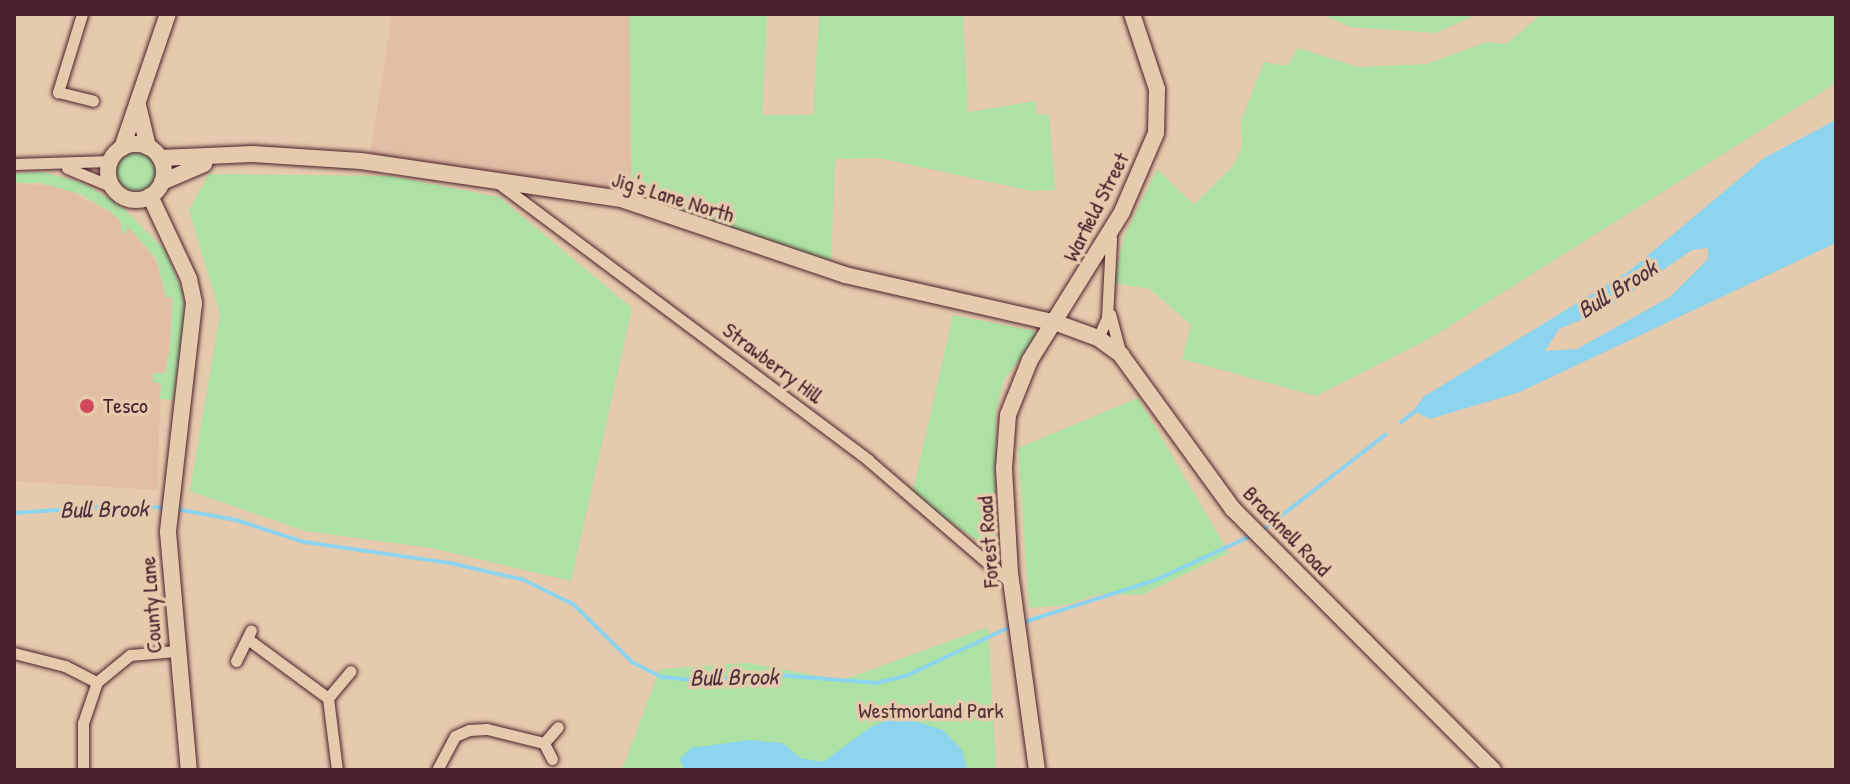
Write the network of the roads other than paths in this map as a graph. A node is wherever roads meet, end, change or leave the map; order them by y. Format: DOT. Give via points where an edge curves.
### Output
graph roads {
  1 [pos="82,14"];
  2 [pos="168,14"];
  3 [pos="1132,14"];
  4 [pos="93,101"];
  5 [pos="137,103"];
  6 [pos="154,152"];
  7 [pos="116,155"];
  8 [pos="220,158"];
  9 [pos="14,164"];
  10 [pos="55,165"];
  11 [pos="162,182"];
  12 [pos="501,185"];
  13 [pos="113,187"];
  14 [pos="150,196"];
  15 [pos="131,200"];
  16 [pos="1116,223"];
  17 [pos="174,250"];
  18 [pos="1107,301"];
  19 [pos="1057,323"];
  20 [pos="1098,338"];
  21 [pos="1121,355"];
  22 [pos="1012,583"];
  23 [pos="176,651"];
  24 [pos="14,653"];
  25 [pos="236,661"];
  26 [pos="351,671"];
  27 [pos="97,682"];
  28 [pos="328,698"];
  29 [pos="558,727"];
  30 [pos="544,743"];
  31 [pos="552,759"];
  32 [pos="83,770"];
  33 [pos="189,770"];
  34 [pos="337,770"];
  35 [pos="437,770"];
  36 [pos="1037,770"];
  37 [pos="1493,770"];
  1 -- 4 [label="street" via="58,92"];
  2 -- 5 [label="street"];
  3 -- 16 [label="street, Warfield Street" via="1160,108 1138,181"];
  5 -- 6 [label="street"];
  5 -- 7 [label="street"];
  6 -- 7 [label="street"];
  6 -- 8 [label="street, Jig's Lane North"];
  6 -- 11 [label="street"];
  7 -- 10 [label="street"];
  7 -- 13 [label="street"];
  8 -- 11 [label="street, Jig's Lane North"];
  8 -- 12 [label="street, Jig's Lane North" via="253,154 361,161"];
  9 -- 10 [label="street"];
  10 -- 13 [label="street"];
  11 -- 14 [label="street"];
  12 -- 19 [label="street, Jig's Lane North" via="621,199 845,275"];
  12 -- 22 [label="street, Strawberry Hill" via="868,460"];
  13 -- 15 [label="street"];
  14 -- 15 [label="street"];
  14 -- 17 [label="street, County Lane"];
  15 -- 17 [label="street, County Lane"];
  16 -- 18 [label="street" via="1106,264"];
  16 -- 19 [label="street, Warfield Street"];
  17 -- 23 [label="street, County Lane" via="189,279 194,327 169,490"];
  18 -- 20 [label="street"];
  18 -- 21 [label="street"];
  19 -- 20 [label="street, Bracknell Road"];
  19 -- 22 [label="street, Forest Road" via="1030,360 1008,415 1004,468"];
  20 -- 21 [label="street, Bracknell Road"];
  21 -- 37 [label="street, Bracknell Road" via="1184,447 1257,533"];
  22 -- 36 [label="street, Forest Road"];
  23 -- 27 [label="street" via="130,655"];
  23 -- 33 [label="street, County Lane"];
  24 -- 27 [label="street" via="52,662"];
  25 -- 28 [label="street" via="250,635 288,671"];
  26 -- 28 [label="street"];
  27 -- 32 [label="street" via="83,723"];
  28 -- 34 [label="street"];
  29 -- 30 [label="street"];
  30 -- 31 [label="street"];
  30 -- 35 [label="street" via="487,729 469,730 455,736"];
}
